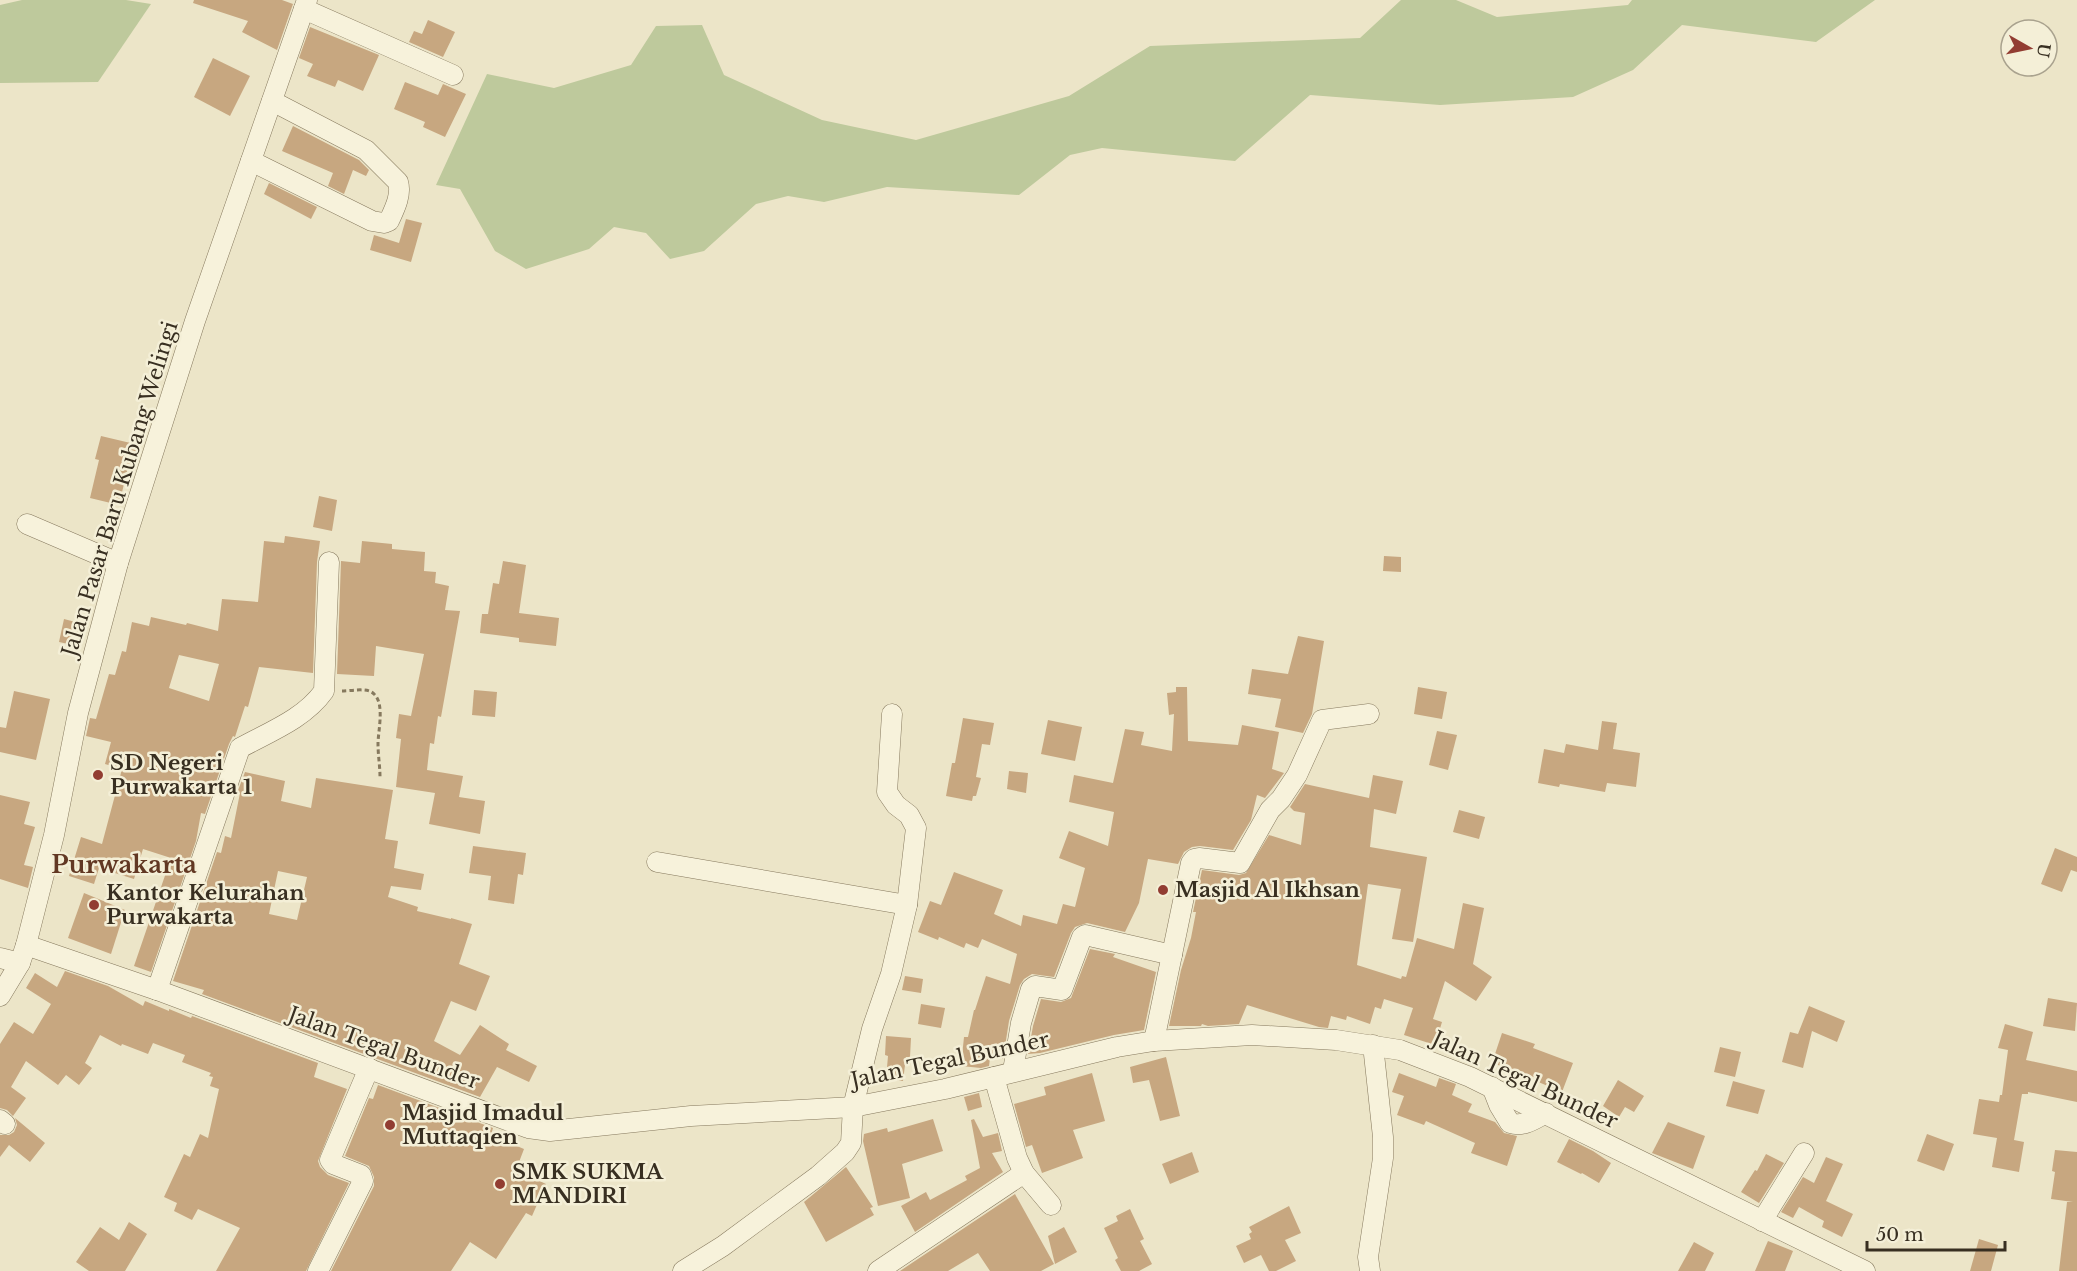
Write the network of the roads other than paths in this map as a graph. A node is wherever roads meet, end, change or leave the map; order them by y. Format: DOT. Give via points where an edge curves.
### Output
graph roads {
  1 [pos="306,5"];
  2 [pos="453,75"];
  3 [pos="272,101"];
  4 [pos="251,161"];
  5 [pos="27,524"];
  6 [pos="329,562"];
  7 [pos="118,563"];
  8 [pos="892,714"];
  9 [pos="1369,714"];
  10 [pos="657,862"];
  11 [pos="907,905"];
  12 [pos="23,954"];
  13 [pos="1172,955"];
  14 [pos="0,958"];
  15 [pos="157,990"];
  16 [pos="0,996"];
  17 [pos="1154,1041"];
  18 [pos="1373,1045"];
  19 [pos="369,1068"];
  20 [pos="1014,1071"];
  21 [pos="994,1077"];
  22 [pos="853,1107"];
  23 [pos="1804,1153"];
  24 [pos="1024,1173"];
  25 [pos="1051,1205"];
  26 [pos="1762,1221"];
  27 [pos="318,1271"];
  28 [pos="683,1271"];
  29 [pos="878,1271"];
  30 [pos="1370,1271"];
  31 [pos="1865,1271"];
  1 -- 2 [label="street"];
  1 -- 3 [label="street, Jalan Pasar Baru Kubang Welingi"];
  3 -- 4 [label="street, Jalan Pasar Baru Kubang Welingi"];
  3 -- 4 [label="street" via="366,150 398,182 399,195 389,221 372,221"];
  4 -- 7 [label="street, Jalan Pasar Baru Kubang Welingi"];
  5 -- 7 [label="street"];
  6 -- 15 [label="street" via="324,691 305,711 240,748"];
  7 -- 12 [label="street, Jalan Pasar Baru Kubang Welingi" via="78,713 54,835"];
  8 -- 11 [label="street" via="887,792 916,828"];
  9 -- 13 [label="street" via="1322,720 1297,775 1270,810 1240,863 1194,859"];
  10 -- 11 [label="street"];
  11 -- 22 [label="street"];
  12 -- 14 [label="street, Jalan Tegal Bunder"];
  12 -- 15 [label="street, Jalan Tegal Bunder"];
  12 -- 16 [label="street, Jalan Pasar Baru Kubang Welingi"];
  13 -- 17 [label="street"];
  13 -- 20 [label="street" via="1085,935 1062,990 1035,986 1031,989"];
  15 -- 19 [label="street, Jalan Tegal Bunder"];
  17 -- 18 [label="street, Jalan Tegal Bunder" via="1252,1035"];
  17 -- 20 [label="street, Jalan Tegal Bunder"];
  18 -- 26 [label="street, Jalan Tegal Bunder" via="1400,1050 1492,1087"];
  18 -- 30 [label="street" via="1383,1158 1368,1257"];
  19 -- 22 [label="street, Jalan Tegal Bunder" via="528,1128 550,1131 691,1116"];
  19 -- 27 [label="street" via="330,1160 361,1175 363,1181"];
  20 -- 21 [label="street, Jalan Tegal Bunder"];
  21 -- 22 [label="street, Jalan Tegal Bunder"];
  21 -- 24 [label="street"];
  22 -- 28 [label="street" via="851,1143 844,1152 733,1239"];
  23 -- 26 [label="street"];
  24 -- 25 [label="street"];
  24 -- 29 [label="street"];
  26 -- 31 [label="street, Jalan Tegal Bunder"];
}
